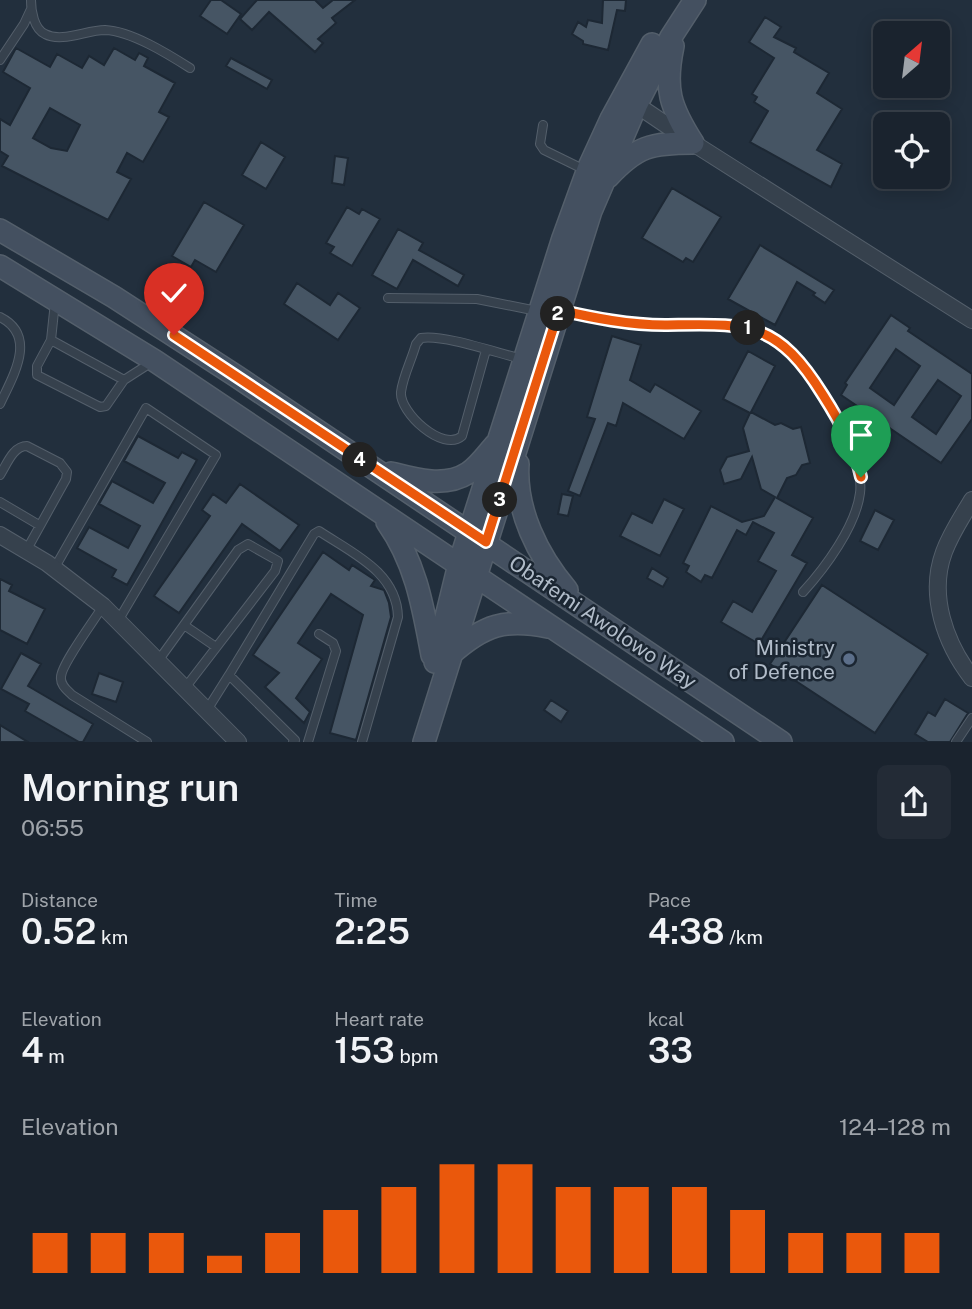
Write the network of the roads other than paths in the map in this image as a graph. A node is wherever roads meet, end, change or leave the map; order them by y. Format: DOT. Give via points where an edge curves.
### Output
graph roads {
  1 [pos="678,0"];
  2 [pos="695,0"];
  3 [pos="31,4"];
  4 [pos="677,29"];
  5 [pos="0,60"];
  6 [pos="190,68"];
  7 [pos="630,100"];
  8 [pos="542,125"];
  9 [pos="693,143"];
  10 [pos="594,177"];
  11 [pos="0,230"];
  12 [pos="0,266"];
  13 [pos="388,298"];
  14 [pos="56,299"];
  15 [pos="550,310"];
  16 [pos="0,317"];
  17 [pos="972,320"];
  18 [pos="51,340"];
  19 [pos="486,350"];
  20 [pos="525,359"];
  21 [pos="155,361"];
  22 [pos="124,380"];
  23 [pos="0,404"];
  24 [pos="509,441"];
  25 [pos="373,468"];
  26 [pos="0,475"];
  27 [pos="972,500"];
  28 [pos="0,502"];
  29 [pos="380,511"];
  30 [pos="39,525"];
  31 [pos="0,535"];
  32 [pos="477,538"];
  33 [pos="26,551"];
  34 [pos="54,569"];
  35 [pos="468,569"];
  36 [pos="803,592"];
  37 [pos="103,606"];
  38 [pos="584,611"];
  39 [pos="118,621"];
  40 [pos="184,625"];
  41 [pos="554,629"];
  42 [pos="319,634"];
  43 [pos="216,647"];
  44 [pos="443,659"];
  45 [pos="158,661"];
  46 [pos="229,675"];
  47 [pos="972,678"];
  48 [pos="184,688"];
  49 [pos="206,710"];
  50 [pos="972,718"];
  51 [pos="295,741"];
  52 [pos="147,742"];
  53 [pos="238,742"];
  54 [pos="309,742"];
  55 [pos="362,742"];
  56 [pos="409,742"];
  57 [pos="424,742"];
  58 [pos="723,742"];
  59 [pos="781,742"];
  60 [pos="956,742"];
  1 -- 7 [label="main road"];
  2 -- 4 [label="main road"];
  3 -- 5 [label="lane" via="24,24"];
  3 -- 6 [label="lane" via="38,29 46,35 107,30 128,34"];
  4 -- 7 [label="main road"];
  4 -- 9 [label="main road" via="670,62 670,99"];
  7 -- 9 [label="street"];
  7 -- 10 [label="main road"];
  8 -- 10 [label="lane" via="540,144 544,150"];
  9 -- 10 [label="main road" via="639,150"];
  9 -- 17 [label="street"];
  10 -- 15 [label="main road"];
  11 -- 25 [label="main road, Obafemi Awolowo Way" via="134,310"];
  12 -- 14 [label="main road, Obafemi Awolowo Way"];
  13 -- 15 [label="lane" via="477,299"];
  14 -- 18 [label="lane"];
  14 -- 21 [label="main road, Obafemi Awolowo Way"];
  15 -- 20 [label="main road"];
  15 -- 24 [label="main road"];
  15 -- 36 [label="lane" via="638,324 748,328 774,338 806,368 857,457 861,477 860,495 846,532"];
  16 -- 23 [label="lane" via="18,330 19,365"];
  18 -- 22 [label="lane"];
  18 -- 22 [label="lane" via="37,375 100,407 106,406"];
  19 -- 19 [label="lane" via="430,337 416,344 402,401 434,436 457,441 462,436"];
  19 -- 20 [label="lane"];
  20 -- 24 [label="main road"];
  21 -- 22 [label="lane"];
  21 -- 29 [label="main road, Obafemi Awolowo Way"];
  24 -- 25 [label="main road" via="455,479 421,481"];
  24 -- 32 [label="main road"];
  24 -- 38 [label="main road" via="529,527 554,574"];
  25 -- 32 [label="main road, Obafemi Awolowo Way"];
  26 -- 30 [label="lane" via="22,446 64,467 66,479"];
  27 -- 47 [label="street" via="951,533 936,583 939,611 950,641"];
  28 -- 30 [label="lane"];
  29 -- 35 [label="main road, Obafemi Awolowo Way"];
  29 -- 44 [label="main road" via="412,567"];
  30 -- 33 [label="lane"];
  31 -- 33 [label="street"];
  32 -- 35 [label="main road"];
  32 -- 38 [label="main road, Obafemi Awolowo Way"];
  33 -- 34 [label="street"];
  34 -- 37 [label="street"];
  34 -- 39 [label="lane" via="146,408 216,455"];
  35 -- 41 [label="main road, Obafemi Awolowo Way"];
  35 -- 44 [label="main road"];
  37 -- 39 [label="street"];
  37 -- 52 [label="lane" via="66,664 60,676 62,685"];
  38 -- 59 [label="main road, Obafemi Awolowo Way"];
  39 -- 45 [label="street"];
  40 -- 43 [label="lane"];
  40 -- 43 [label="lane" via="238,550 248,544 278,561"];
  40 -- 45 [label="lane"];
  41 -- 44 [label="main road" via="510,622 491,626"];
  41 -- 58 [label="main road, Obafemi Awolowo Way"];
  42 -- 54 [label="lane" via="337,651"];
  43 -- 48 [label="lane"];
  44 -- 56 [label="main road"];
  44 -- 57 [label="main road"];
  45 -- 48 [label="street"];
  46 -- 49 [label="lane"];
  46 -- 51 [label="lane"];
  46 -- 55 [label="lane" via="319,531 373,566 393,590 398,605"];
  48 -- 49 [label="street"];
  49 -- 53 [label="street"];
  50 -- 60 [label="lane"];
}
